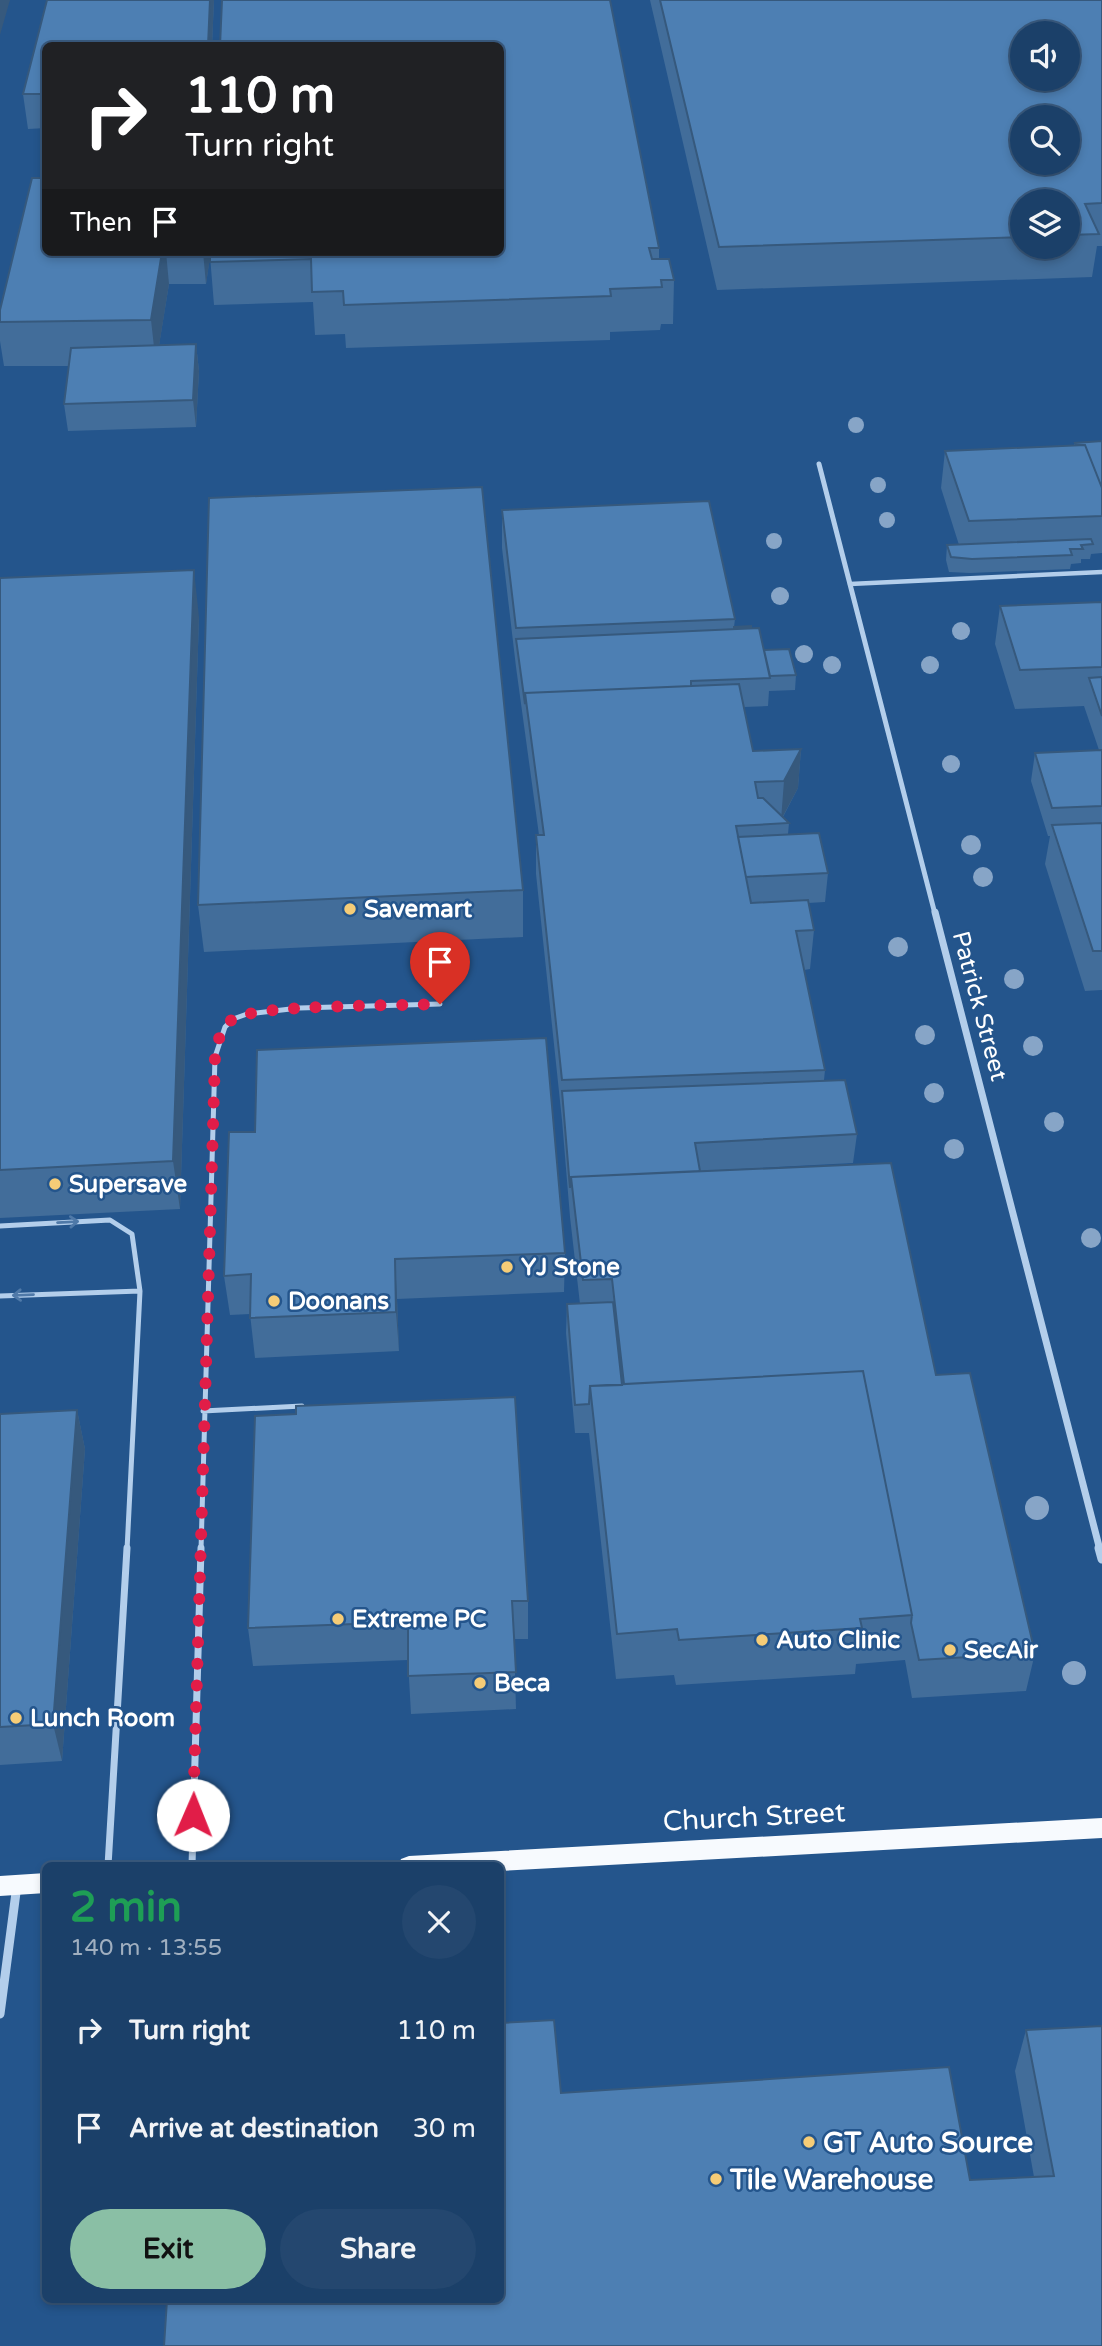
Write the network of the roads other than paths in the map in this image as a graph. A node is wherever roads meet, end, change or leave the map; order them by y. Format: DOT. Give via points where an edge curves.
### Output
graph roads {
  1 [pos="819,464"];
  2 [pos="1102,572"];
  3 [pos="850,584"];
  4 [pos="440,1004"];
  5 [pos="0,1226"];
  6 [pos="140,1290"];
  7 [pos="0,1296"];
  8 [pos="311,1406"];
  9 [pos="204,1410"];
  10 [pos="1102,1559"];
  11 [pos="1102,1828"];
  12 [pos="108,1862"];
  13 [pos="192,1862"];
  14 [pos="482,1862"];
  15 [pos="42,1883"];
  16 [pos="8,1885"];
  17 [pos="0,2014"];
  1 -- 3 [label="street, Patrick Street"];
  2 -- 3 [label="lane"];
  3 -- 10 [label="street, Patrick Street"];
  4 -- 9 [label="lane" via="265,1011 234,1018 220,1031 215,1057"];
  5 -- 6 [label="lane, one-way" via="110,1220 121,1224 132,1234"];
  6 -- 7 [label="lane, one-way"];
  6 -- 12 [label="lane"];
  8 -- 9 [label="lane"];
  9 -- 13 [label="lane"];
  11 -- 14 [label="main road, Church Street"];
  15 -- 16 [label="main road"];
  16 -- 17 [label="street"];
}
